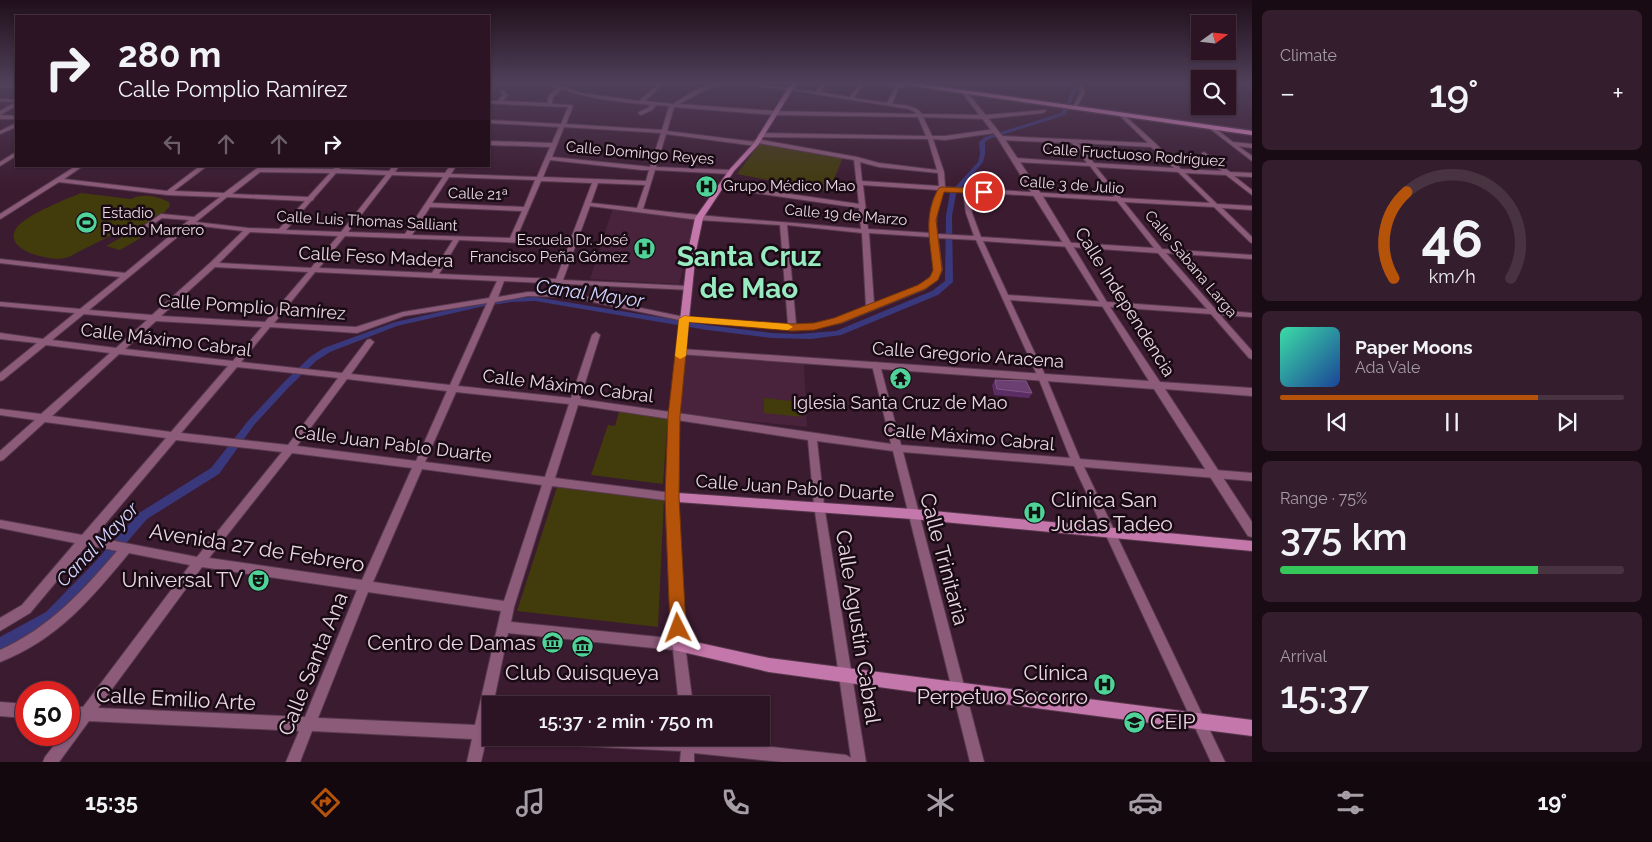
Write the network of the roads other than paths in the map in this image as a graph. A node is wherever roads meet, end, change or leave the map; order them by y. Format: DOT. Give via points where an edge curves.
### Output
graph roads {
  1 [pos="984,117"];
  2 [pos="565,118"];
  3 [pos="668,118"];
  4 [pos="772,118"];
  5 [pos="921,118"];
  6 [pos="1125,118"];
  7 [pos="1146,118"];
  8 [pos="490,121"];
  9 [pos="562,125"];
  10 [pos="15,126"];
  11 [pos="1211,127"];
  12 [pos="664,132"];
  13 [pos="1252,133"];
  14 [pos="1,134"];
  15 [pos="15,134"];
  16 [pos="998,134"];
  17 [pos="930,138"];
  18 [pos="758,140"];
  19 [pos="1073,141"];
  20 [pos="490,143"];
  21 [pos="1231,143"];
  22 [pos="553,145"];
  23 [pos="1154,145"];
  24 [pos="1252,146"];
  25 [pos="1204,154"];
  26 [pos="15,155"];
  27 [pos="548,158"];
  28 [pos="1251,158"];
  29 [pos="857,159"];
  30 [pos="1015,160"];
  31 [pos="0,164"];
  32 [pos="1092,165"];
  33 [pos="78,167"];
  34 [pos="203,167"];
  35 [pos="452,167"];
  36 [pos="262,168"];
  37 [pos="337,168"];
  38 [pos="393,169"];
  39 [pos="654,169"];
  40 [pos="1181,171"];
  41 [pos="730,172"];
  42 [pos="942,172"];
  43 [pos="1229,174"];
  44 [pos="448,175"];
  45 [pos="1252,175"];
  46 [pos="541,179"];
  47 [pos="59,180"];
  48 [pos="596,181"];
  49 [pos="649,183"];
  50 [pos="860,184"];
  51 [pos="720,186"];
  52 [pos="945,189"];
  53 [pos="965,191"];
  54 [pos="168,192"];
  55 [pos="1252,193"];
  56 [pos="228,195"];
  57 [pos="1038,195"];
  58 [pos="311,199"];
  59 [pos="1121,201"];
  60 [pos="587,204"];
  61 [pos="428,205"];
  62 [pos="862,206"];
  63 [pos="1217,206"];
  64 [pos="1252,208"];
  65 [pos="527,209"];
  66 [pos="640,210"];
  67 [pos="0,217"];
  68 [pos="699,218"];
  69 [pos="193,221"];
  70 [pos="784,223"];
  71 [pos="147,226"];
  72 [pos="248,230"];
  73 [pos="281,231"];
  74 [pos="865,231"];
  75 [pos="343,234"];
  76 [pos="407,237"];
  77 [pos="939,237"];
  78 [pos="457,239"];
  79 [pos="979,240"];
  80 [pos="512,241"];
  81 [pos="1252,241"];
  82 [pos="573,243"];
  83 [pos="1069,246"];
  84 [pos="1159,250"];
  85 [pos="1252,257"];
  86 [pos="0,260"];
  87 [pos="213,265"];
  88 [pos="313,269"];
  89 [pos="435,275"];
  90 [pos="126,276"];
  91 [pos="502,278"];
  92 [pos="559,280"];
  93 [pos="688,288"];
  94 [pos="1005,298"];
  95 [pos="492,302"];
  96 [pos="4,304"];
  97 [pos="1104,304"];
  98 [pos="870,307"];
  99 [pos="0,310"];
  100 [pos="84,310"];
  101 [pos="1215,312"];
  102 [pos="1252,315"];
  103 [pos="154,318"];
  104 [pos="684,323"];
  105 [pos="266,326"];
  106 [pos="792,328"];
  107 [pos="596,335"];
  108 [pos="0,336"];
  109 [pos="45,342"];
  110 [pos="370,342"];
  111 [pos="117,351"];
  112 [pos="681,352"];
  113 [pos="1252,356"];
  114 [pos="235,364"];
  115 [pos="876,365"];
  116 [pos="344,376"];
  117 [pos="1042,377"];
  118 [pos="0,378"];
  119 [pos="1156,384"];
  120 [pos="454,389"];
  121 [pos="1252,392"];
  122 [pos="576,402"];
  123 [pos="0,412"];
  124 [pos="674,416"];
  125 [pos="43,417"];
  126 [pos="175,436"];
  127 [pos="812,438"];
  128 [pos="896,448"];
  129 [pos="290,449"];
  130 [pos="0,457"];
  131 [pos="1077,463"];
  132 [pos="418,466"];
  133 [pos="1214,474"];
  134 [pos="1252,477"];
  135 [pos="549,482"];
  136 [pos="672,497"];
  137 [pos="820,507"];
  138 [pos="912,514"];
  139 [pos="0,524"];
  140 [pos="1252,532"];
  141 [pos="1110,533"];
  142 [pos="83,541"];
  143 [pos="1252,546"];
  144 [pos="124,549"];
  145 [pos="199,562"];
  146 [pos="365,586"];
  147 [pos="508,607"];
  148 [pos="0,625"];
  149 [pos="504,627"];
  150 [pos="679,645"];
  151 [pos="0,656"];
  152 [pos="846,676"];
  153 [pos="959,691"];
  154 [pos="492,696"];
  155 [pos="685,696"];
  156 [pos="0,709"];
  157 [pos="15,710"];
  158 [pos="80,715"];
  159 [pos="86,715"];
  160 [pos="1199,720"];
  161 [pos="309,726"];
  162 [pos="1252,728"];
  163 [pos="482,733"];
  164 [pos="482,743"];
  165 [pos="688,746"];
  166 [pos="726,746"];
  167 [pos="50,762"];
  168 [pos="293,762"];
  169 [pos="474,762"];
  170 [pos="687,762"];
  171 [pos="846,762"];
  172 [pos="859,762"];
  173 [pos="977,762"];
  174 [pos="1218,762"];
  1 -- 16 [label="street, Calle Independencia"];
  2 -- 9 [label="street"];
  3 -- 12 [label="street"];
  4 -- 18 [label="main road"];
  5 -- 17 [label="street, Calle Pomplio Ramírez"];
  6 -- 23 [label="street"];
  7 -- 11 [label="main road"];
  8 -- 9 [label="street"];
  9 -- 12 [label="street"];
  9 -- 22 [label="street"];
  10 -- 14 [label="street"];
  11 -- 13 [label="main road"];
  11 -- 21 [label="street"];
  12 -- 18 [label="street"];
  12 -- 39 [label="street"];
  14 -- 15 [label="street"];
  16 -- 17 [label="street"];
  16 -- 19 [label="street"];
  16 -- 30 [label="street, Calle Independencia"];
  17 -- 18 [label="street"];
  17 -- 42 [label="street, Calle Pomplio Ramírez"];
  18 -- 29 [label="street"];
  18 -- 41 [label="main road"];
  19 -- 23 [label="street"];
  19 -- 32 [label="street, Calle Sabana Larga"];
  20 -- 22 [label="street"];
  21 -- 24 [label="street"];
  21 -- 28 [label="street"];
  22 -- 27 [label="street"];
  23 -- 40 [label="street"];
  25 -- 43 [label="street"];
  26 -- 31 [label="street"];
  27 -- 39 [label="street, Calle Domingo Reyes"];
  27 -- 46 [label="street"];
  29 -- 42 [label="street" via="879,165"];
  29 -- 50 [label="street"];
  30 -- 32 [label="street, Calle Fructuoso Rodríguez"];
  30 -- 57 [label="street, Calle Independencia"];
  32 -- 40 [label="street, Calle Fructuoso Rodríguez"];
  32 -- 59 [label="street, Calle Sabana Larga"];
  33 -- 47 [label="street"];
  34 -- 54 [label="street"];
  35 -- 44 [label="street"];
  36 -- 37 [label="street"];
  36 -- 56 [label="street"];
  37 -- 38 [label="street"];
  37 -- 58 [label="street"];
  38 -- 44 [label="street"];
  38 -- 75 [label="street"];
  39 -- 41 [label="street, Calle Domingo Reyes"];
  39 -- 49 [label="street"];
  40 -- 43 [label="street, Calle Fructuoso Rodríguez"];
  40 -- 63 [label="street"];
  41 -- 51 [label="main road"];
  42 -- 52 [label="street, Calle Pomplio Ramírez"];
  43 -- 45 [label="street, Calle Fructuoso Rodríguez"];
  43 -- 55 [label="street"];
  44 -- 46 [label="street"];
  44 -- 61 [label="street"];
  46 -- 48 [label="street"];
  46 -- 65 [label="street"];
  47 -- 54 [label="street"];
  47 -- 67 [label="street"];
  48 -- 49 [label="street"];
  48 -- 60 [label="street"];
  49 -- 66 [label="street"];
  50 -- 52 [label="street, Calle 3 de Julio"];
  50 -- 62 [label="street"];
  51 -- 62 [label="street"];
  51 -- 68 [label="main road"];
  52 -- 53 [label="street, Calle 3 de Julio"];
  52 -- 77 [label="street, Calle Pomplio Ramírez" via="936,200 932,220"];
  53 -- 57 [label="street, Calle 3 de Julio"];
  53 -- 79 [label="street"];
  54 -- 56 [label="street"];
  56 -- 58 [label="street"];
  56 -- 69 [label="street"];
  57 -- 59 [label="street, Calle 3 de Julio"];
  57 -- 83 [label="street, Calle Independencia"];
  58 -- 73 [label="street"];
  59 -- 63 [label="street, Calle 3 de Julio"];
  59 -- 84 [label="street, Calle Sabana Larga"];
  60 -- 66 [label="street, Calle 19 de Marzo"];
  60 -- 82 [label="street"];
  61 -- 65 [label="street, Calle 21ª"];
  61 -- 76 [label="street"];
  62 -- 74 [label="street"];
  63 -- 64 [label="street, Calle 3 de Julio"];
  63 -- 81 [label="street"];
  65 -- 80 [label="street"];
  66 -- 68 [label="street, Calle 19 de Marzo"];
  68 -- 70 [label="street, Calle 19 de Marzo"];
  68 -- 93 [label="main road"];
  69 -- 71 [label="street, Calle Luis Thomas Salliant" via="161,216"];
  69 -- 72 [label="street, Calle Luis Thomas Salliant"];
  69 -- 90 [label="street"];
  70 -- 74 [label="street, Calle 19 de Marzo"];
  70 -- 106 [label="street"];
  72 -- 73 [label="street, Calle Luis Thomas Salliant"];
  72 -- 87 [label="street"];
  73 -- 75 [label="street, Calle Luis Thomas Salliant"];
  74 -- 77 [label="street, Calle 19 de Marzo"];
  74 -- 98 [label="street"];
  75 -- 76 [label="street, Calle Luis Thomas Salliant"];
  75 -- 88 [label="street"];
  76 -- 78 [label="street, Calle Luis Thomas Salliant"];
  77 -- 79 [label="street, Calle 19 de Marzo"];
  77 -- 98 [label="street, Calle Pomplio Ramírez" via="938,270 934,278 922,287"];
  78 -- 80 [label="street, Calle Luis Thomas Salliant"];
  78 -- 89 [label="street"];
  79 -- 83 [label="street, Calle 19 de Marzo"];
  79 -- 94 [label="street"];
  80 -- 82 [label="street, Calle Luis Thomas Salliant"];
  82 -- 92 [label="street"];
  83 -- 84 [label="street, Calle 19 de Marzo"];
  83 -- 97 [label="street, Calle Independencia"];
  84 -- 85 [label="street, Calle 19 de Marzo"];
  84 -- 101 [label="street, Calle Sabana Larga"];
  86 -- 90 [label="street"];
  87 -- 88 [label="street, Calle Feso Madera"];
  87 -- 103 [label="street"];
  88 -- 89 [label="street, Calle Feso Madera"];
  88 -- 105 [label="street"];
  89 -- 91 [label="street, Calle Feso Madera"];
  90 -- 100 [label="street"];
  91 -- 92 [label="street, Calle Feso Madera"];
  91 -- 95 [label="street, Calle Santa Ana"];
  92 -- 93 [label="street, Calle Feso Madera"];
  93 -- 104 [label="main road"];
  94 -- 97 [label="street"];
  94 -- 117 [label="street"];
  95 -- 104 [label="street, Calle Pomplio Ramírez" via="528,294 569,295"];
  95 -- 105 [label="street, Calle Pomplio Ramírez" via="403,314 357,330"];
  95 -- 120 [label="street, Calle Santa Ana"];
  96 -- 99 [label="street"];
  96 -- 100 [label="street, Calle Pomplio Ramírez"];
  97 -- 101 [label="street"];
  97 -- 119 [label="street, Calle Independencia"];
  98 -- 106 [label="street, Calle Pomplio Ramírez" via="838,320"];
  100 -- 103 [label="street, Calle Pomplio Ramírez"];
  100 -- 109 [label="street"];
  101 -- 102 [label="street"];
  101 -- 113 [label="street, Calle Sabana Larga"];
  103 -- 105 [label="street, Calle Pomplio Ramírez"];
  103 -- 111 [label="street"];
  104 -- 106 [label="street, Calle Pomplio Ramírez"];
  104 -- 112 [label="main road"];
  105 -- 114 [label="street"];
  107 -- 122 [label="street"];
  108 -- 109 [label="street, Calle Máximo Cabral"];
  109 -- 111 [label="street, Calle Máximo Cabral"];
  109 -- 118 [label="street"];
  110 -- 116 [label="street"];
  111 -- 114 [label="street, Calle Máximo Cabral"];
  111 -- 125 [label="street"];
  112 -- 115 [label="street, Calle Gregorio Aracena"];
  112 -- 124 [label="main road"];
  114 -- 116 [label="street, Calle Máximo Cabral"];
  114 -- 126 [label="street"];
  115 -- 117 [label="street, Calle Gregorio Aracena"];
  115 -- 128 [label="street, Calle Trinitaria"];
  116 -- 120 [label="street, Calle Máximo Cabral"];
  116 -- 129 [label="street"];
  117 -- 119 [label="street, Calle Gregorio Aracena"];
  117 -- 131 [label="street"];
  119 -- 121 [label="street, Calle Gregorio Aracena"];
  119 -- 133 [label="street, Calle Independencia"];
  120 -- 122 [label="street, Calle Máximo Cabral"];
  120 -- 132 [label="street, Calle Santa Ana"];
  122 -- 124 [label="street, Calle Máximo Cabral"];
  122 -- 135 [label="street"];
  123 -- 125 [label="street"];
  124 -- 127 [label="street, Calle Máximo Cabral"];
  124 -- 136 [label="main road"];
  125 -- 126 [label="street"];
  125 -- 130 [label="street"];
  126 -- 129 [label="street, Calle Juan Pablo Duarte"];
  126 -- 142 [label="street"];
  127 -- 128 [label="street, Calle Máximo Cabral"];
  127 -- 137 [label="street, Calle Agustín Cabral"];
  128 -- 131 [label="street, Calle Máximo Cabral"];
  128 -- 138 [label="street, Calle Trinitaria"];
  129 -- 132 [label="street, Calle Juan Pablo Duarte"];
  129 -- 145 [label="street"];
  131 -- 133 [label="street, Calle Máximo Cabral"];
  131 -- 141 [label="street"];
  132 -- 135 [label="street, Calle Juan Pablo Duarte"];
  132 -- 146 [label="street, Calle Santa Ana"];
  133 -- 134 [label="street, Calle Máximo Cabral"];
  133 -- 140 [label="street, Calle Independencia"];
  135 -- 136 [label="street, Calle Juan Pablo Duarte"];
  135 -- 147 [label="street"];
  136 -- 137 [label="main road, Calle Juan Pablo Duarte"];
  136 -- 150 [label="main road"];
  137 -- 138 [label="main road, Calle Juan Pablo Duarte"];
  137 -- 152 [label="street, Calle Agustín Cabral"];
  138 -- 141 [label="main road, Calle Juan Pablo Duarte"];
  138 -- 153 [label="street, Calle Trinitaria"];
  139 -- 142 [label="street, Avenida 27 de Febrero"];
  141 -- 143 [label="main road, Calle Juan Pablo Duarte"];
  141 -- 160 [label="street"];
  142 -- 144 [label="street, Avenida 27 de Febrero"];
  142 -- 148 [label="street" via="26,609"];
  144 -- 145 [label="street, Avenida 27 de Febrero"];
  144 -- 151 [label="street" via="83,601 20,648"];
  145 -- 146 [label="street, Avenida 27 de Febrero"];
  145 -- 159 [label="street"];
  146 -- 147 [label="street, Avenida 27 de Febrero"];
  146 -- 161 [label="street, Calle Santa Ana"];
  147 -- 149 [label="street"];
  149 -- 150 [label="street"];
  149 -- 154 [label="street"];
  150 -- 152 [label="main road" via="769,665"];
  150 -- 155 [label="street"];
  152 -- 153 [label="main road"];
  152 -- 172 [label="street, Calle Agustín Cabral"];
  153 -- 160 [label="main road"];
  153 -- 173 [label="street, Calle Trinitaria"];
  156 -- 157 [label="street"];
  158 -- 159 [label="street, Calle Emilio Arte"];
  159 -- 161 [label="street, Calle Emilio Arte"];
  159 -- 167 [label="street"];
  160 -- 162 [label="main road"];
  160 -- 174 [label="street"];
  161 -- 163 [label="street, Calle Emilio Arte"];
  161 -- 168 [label="street, Calle Santa Ana"];
  164 -- 169 [label="street"];
  165 -- 170 [label="street"];
  166 -- 171 [label="street"];
}
